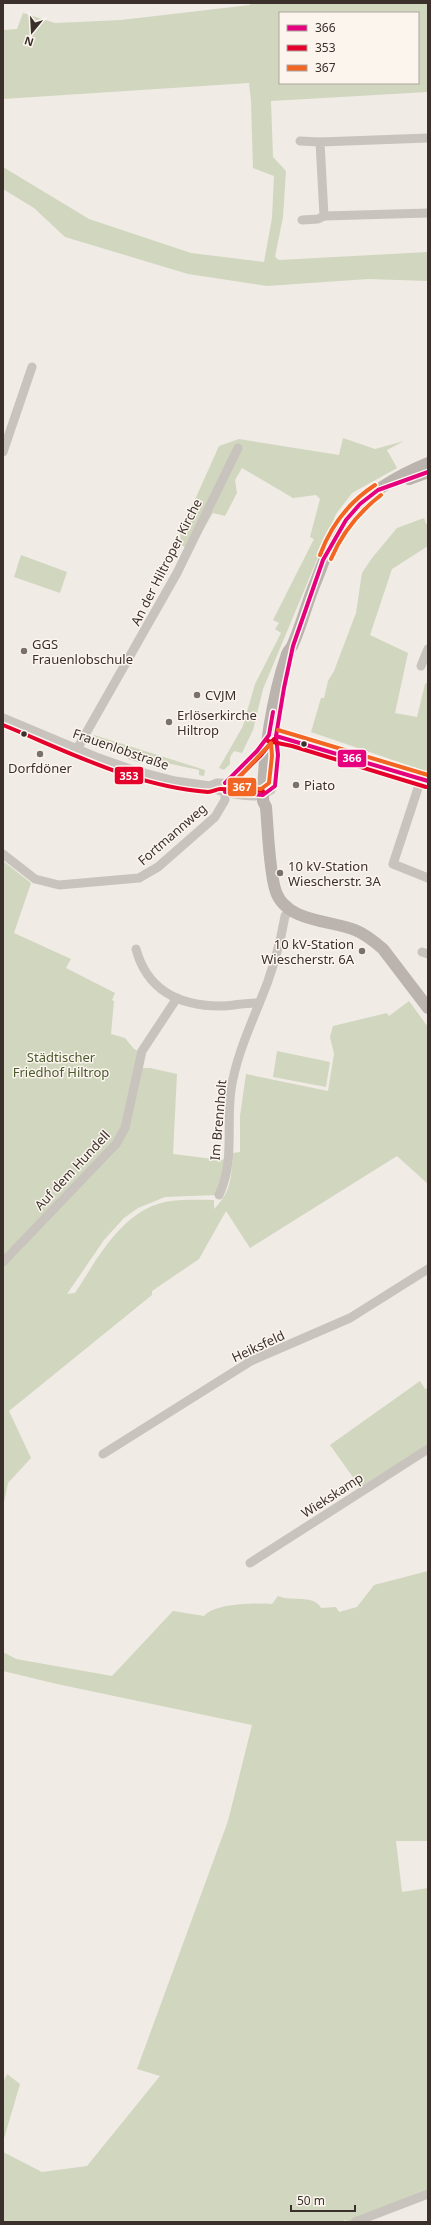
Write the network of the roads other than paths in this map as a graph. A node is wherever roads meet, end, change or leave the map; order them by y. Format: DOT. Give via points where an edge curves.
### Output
graph roads {
  1 [pos="428,138"];
  2 [pos="300,141"];
  3 [pos="320,142"];
  4 [pos="428,213"];
  5 [pos="324,216"];
  6 [pos="302,220"];
  7 [pos="32,367"];
  8 [pos="238,448"];
  9 [pos="3,452"];
  10 [pos="428,463"];
  11 [pos="428,472"];
  12 [pos="378,490"];
  13 [pos="428,649"];
  14 [pos="428,664"];
  15 [pos="3,718"];
  16 [pos="272,735"];
  17 [pos="77,749"];
  18 [pos="424,780"];
  19 [pos="225,788"];
  20 [pos="266,790"];
  21 [pos="3,854"];
  22 [pos="428,878"];
  23 [pos="290,910"];
  24 [pos="136,949"];
  25 [pos="177,998"];
  26 [pos="260,1003"];
  27 [pos="428,1008"];
  28 [pos="219,1195"];
  29 [pos="3,1262"];
  30 [pos="428,1269"];
  31 [pos="428,1449"];
  32 [pos="103,1454"];
  33 [pos="250,1563"];
  34 [pos="428,2194"];
  35 [pos="355,2222"];
  1 -- 3 [label="street"];
  2 -- 3 [label="street"];
  3 -- 5 [label="street"];
  4 -- 5 [label="street"];
  5 -- 6 [label="street"];
  7 -- 9 [label="street"];
  8 -- 17 [label="street, An der Hiltroper Kirche" via="177,574"];
  10 -- 12 [label="main road"];
  11 -- 12 [label="main road"];
  12 -- 16 [label="main road" via="366,498 337,531 309,598 293,646"];
  13 -- 14 [label="street" via="421,666"];
  15 -- 17 [label="street, Frauenlobstraße"];
  16 -- 18 [label="street"];
  16 -- 20 [label="main road"];
  17 -- 19 [label="street, Frauenlobstraße" via="158,777 210,786 216,790"];
  18 -- 22 [label="street" via="393,864"];
  19 -- 20 [label="street, Frauenlobstraße"];
  19 -- 21 [label="street, Fortmannweg" via="225,800 214,817 158,867 139,878 58,885 35,879"];
  20 -- 23 [label="main road" via="271,801 266,807 276,892"];
  23 -- 26 [label="street, Im Brennholt" via="285,916 276,956"];
  23 -- 27 [label="main road" via="357,931 374,941"];
  24 -- 25 [label="street" via="143,970 152,982"];
  25 -- 26 [label="street" via="214,1006"];
  25 -- 29 [label="street, Auf dem Hundell" via="142,1051 125,1128 116,1144"];
  26 -- 28 [label="street, Im Brennholt" via="245,1038 231,1090 230,1151"];
  30 -- 32 [label="street, Heiksfeld" via="350,1318 251,1361"];
  31 -- 33 [label="street, Wiekskamp"];
  34 -- 35 [label="street"];
}
